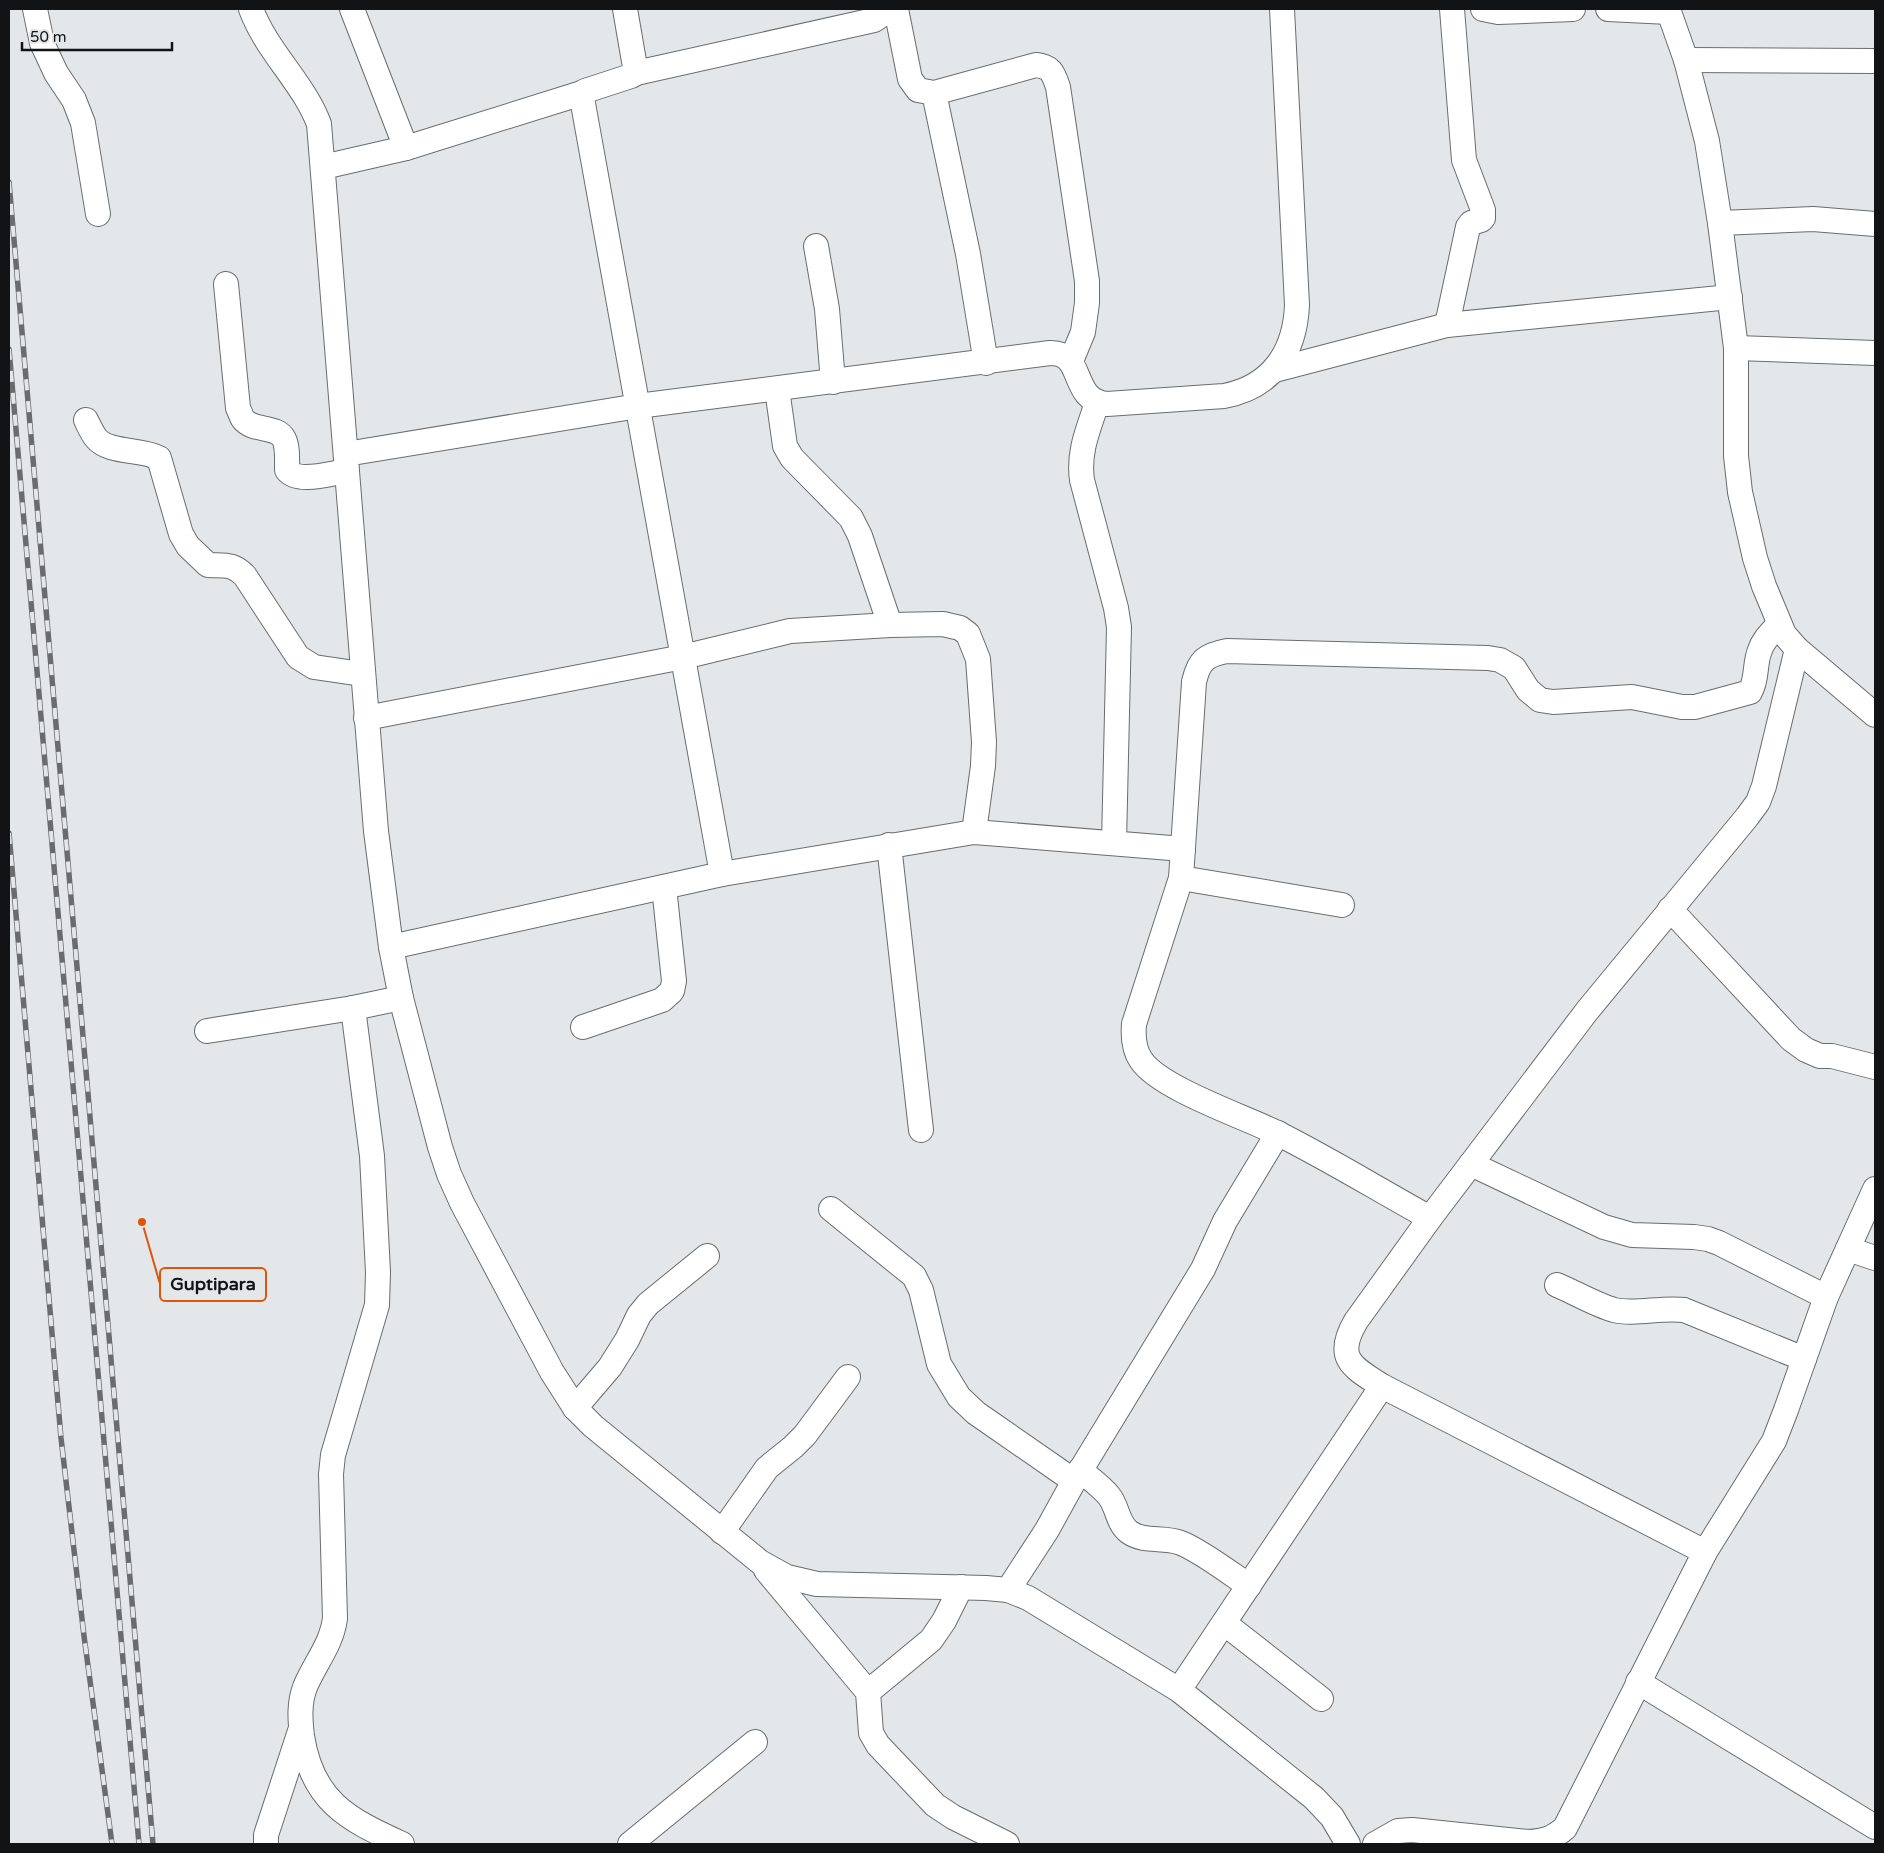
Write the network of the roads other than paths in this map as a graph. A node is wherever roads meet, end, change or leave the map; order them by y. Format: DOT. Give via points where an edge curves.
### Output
graph roads {
  1 [pos="34,9"];
  2 [pos="251,9"];
  3 [pos="352,9"];
  4 [pos="625,9"];
  5 [pos="886,9"];
  6 [pos="896,9"];
  7 [pos="1282,9"];
  8 [pos="1452,9"];
  9 [pos="1483,9"];
  10 [pos="1574,9"];
  11 [pos="1608,9"];
  12 [pos="1669,10"];
  13 [pos="1686,60"];
  14 [pos="1875,61"];
  15 [pos="636,73"];
  16 [pos="934,93"];
  17 [pos="582,94"];
  18 [pos="406,148"];
  19 [pos="322,167"];
  20 [pos="98,214"];
  21 [pos="1720,223"];
  22 [pos="1875,224"];
  23 [pos="816,246"];
  24 [pos="226,284"];
  25 [pos="1730,297"];
  26 [pos="1447,325"];
  27 [pos="1736,348"];
  28 [pos="1875,353"];
  29 [pos="1071,361"];
  30 [pos="986,362"];
  31 [pos="1275,370"];
  32 [pos="833,382"];
  33 [pos="777,389"];
  34 [pos="1096,403"];
  35 [pos="638,406"];
  36 [pos="86,420"];
  37 [pos="347,463"];
  38 [pos="1778,624"];
  39 [pos="890,625"];
  40 [pos="1797,649"];
  41 [pos="683,657"];
  42 [pos="362,674"];
  43 [pos="1875,715"];
  44 [pos="366,718"];
  45 [pos="974,832"];
  46 [pos="1114,843"];
  47 [pos="889,846"];
  48 [pos="1183,849"];
  49 [pos="722,874"];
  50 [pos="1181,878"];
  51 [pos="664,887"];
  52 [pos="1342,905"];
  53 [pos="1670,909"];
  54 [pos="391,948"];
  55 [pos="402,998"];
  56 [pos="353,1008"];
  57 [pos="583,1027"];
  58 [pos="207,1031"];
  59 [pos="1875,1067"];
  60 [pos="921,1130"];
  61 [pos="1278,1133"];
  62 [pos="1471,1164"];
  63 [pos="1875,1189"];
  64 [pos="831,1208"];
  65 [pos="1430,1218"];
  66 [pos="1848,1249"];
  67 [pos="707,1256"];
  68 [pos="1875,1258"];
  69 [pos="1557,1285"];
  70 [pos="1826,1298"];
  71 [pos="1804,1359"];
  72 [pos="848,1377"];
  73 [pos="1382,1386"];
  74 [pos="575,1408"];
  75 [pos="1077,1476"];
  76 [pos="722,1532"];
  77 [pos="1705,1552"];
  78 [pos="760,1562"];
  79 [pos="1249,1586"];
  80 [pos="961,1588"];
  81 [pos="1008,1590"];
  82 [pos="1224,1623"];
  83 [pos="1638,1682"];
  84 [pos="1179,1690"];
  85 [pos="868,1692"];
  86 [pos="1320,1699"];
  87 [pos="301,1727"];
  88 [pos="755,1742"];
  89 [pos="1875,1827"];
  90 [pos="266,1844"];
  91 [pos="402,1844"];
  92 [pos="630,1844"];
  93 [pos="1007,1844"];
  94 [pos="1348,1844"];
  95 [pos="1375,1844"];
  1 -- 20 [label="street" via="42,43 83,123"];
  2 -- 19 [label="street" via="261,33 314,111 319,124"];
  3 -- 18 [label="street"];
  4 -- 15 [label="street"];
  5 -- 15 [label="street" via="874,20"];
  6 -- 16 [label="street" via="910,79 918,90"];
  7 -- 31 [label="street" via="1297,305 1292,340"];
  8 -- 26 [label="street" via="1464,160 1483,216 1468,227"];
  9 -- 10 [label="street" via="1498,12"];
  11 -- 12 [label="street"];
  12 -- 13 [label="street"];
  13 -- 14 [label="street"];
  13 -- 21 [label="street" via="1707,141"];
  15 -- 17 [label="street"];
  16 -- 29 [label="street" via="1036,65 1046,66 1053,72 1088,280 1083,332"];
  16 -- 30 [label="street" via="968,254"];
  17 -- 18 [label="street"];
  17 -- 35 [label="street"];
  18 -- 19 [label="street"];
  19 -- 37 [label="street"];
  21 -- 22 [label="street" via="1813,219"];
  21 -- 25 [label="street"];
  23 -- 32 [label="street" via="827,309"];
  24 -- 37 [label="street" via="238,408 244,420 283,437 287,470 295,477 303,478"];
  25 -- 26 [label="street"];
  25 -- 27 [label="street"];
  26 -- 31 [label="street"];
  27 -- 28 [label="street"];
  27 -- 38 [label="street" via="1736,456 1740,492 1758,567"];
  29 -- 30 [label="street" via="1057,353"];
  29 -- 34 [label="street" via="1082,388"];
  30 -- 32 [label="street"];
  31 -- 34 [label="street" via="1258,384 1224,396"];
  32 -- 33 [label="street"];
  33 -- 35 [label="street"];
  33 -- 39 [label="street" via="785,446 792,458 850,518 860,536"];
  34 -- 46 [label="street" via="1080,464 1119,627"];
  35 -- 37 [label="street"];
  35 -- 41 [label="street"];
  36 -- 42 [label="street" via="96,438 107,446 159,458 181,534 188,546 208,566 234,566 239,569 298,657 314,667"];
  37 -- 42 [label="street"];
  38 -- 40 [label="street"];
  38 -- 48 [label="street" via="1760,649 1755,684 1750,692 1682,708 1632,697 1540,700 1528,690 1514,668 1488,658 1236,651 1212,654 1203,660 1194,682"];
  39 -- 41 [label="street" via="790,631"];
  39 -- 45 [label="street" via="943,624 960,628 974,644 984,742"];
  40 -- 43 [label="street"];
  40 -- 53 [label="street" via="1758,802"];
  41 -- 44 [label="street"];
  41 -- 49 [label="street"];
  42 -- 44 [label="street"];
  44 -- 54 [label="street"];
  45 -- 46 [label="street"];
  45 -- 47 [label="street"];
  46 -- 48 [label="street"];
  47 -- 49 [label="street"];
  47 -- 60 [label="street"];
  48 -- 50 [label="street"];
  49 -- 51 [label="street"];
  50 -- 52 [label="street"];
  50 -- 61 [label="street" via="1134,1024 1133,1040 1141,1060 1171,1085"];
  51 -- 54 [label="street"];
  51 -- 57 [label="street" via="674,981 672,992 662,1000"];
  53 -- 59 [label="street" via="1791,1039 1820,1056"];
  53 -- 62 [label="street" via="1587,1011"];
  54 -- 55 [label="street"];
  55 -- 56 [label="street"];
  55 -- 74 [label="street" via="449,1174 552,1372"];
  56 -- 58 [label="street"];
  56 -- 87 [label="street" via="374,1171 377,1305 332,1455 334,1631 305,1687 300,1704"];
  61 -- 65 [label="street"];
  61 -- 75 [label="street" via="1225,1222 1202,1269"];
  62 -- 65 [label="street"];
  62 -- 70 [label="street" via="1604,1227 1632,1235 1694,1237 1719,1243"];
  63 -- 66 [label="street"];
  64 -- 75 [label="street" via="914,1276 921,1290 939,1364 959,1397 976,1413"];
  65 -- 73 [label="street" via="1348,1334 1345,1349 1350,1361"];
  66 -- 68 [label="street"];
  66 -- 70 [label="street"];
  67 -- 74 [label="street" via="648,1304 610,1367"];
  69 -- 71 [label="street" via="1614,1310 1684,1310"];
  70 -- 71 [label="street"];
  71 -- 77 [label="street" via="1774,1441"];
  72 -- 76 [label="street" via="805,1435 767,1468"];
  73 -- 77 [label="street"];
  73 -- 79 [label="street"];
  74 -- 76 [label="street"];
  75 -- 79 [label="street" via="1108,1494 1120,1522 1138,1538 1169,1539 1182,1543"];
  75 -- 81 [label="street"];
  76 -- 78 [label="street"];
  77 -- 83 [label="street"];
  78 -- 80 [label="street" via="787,1577 817,1584"];
  78 -- 85 [label="street"];
  79 -- 82 [label="street"];
  80 -- 81 [label="street"];
  80 -- 85 [label="street" via="931,1640"];
  81 -- 84 [label="street" via="1028,1598"];
  82 -- 84 [label="street"];
  82 -- 86 [label="street"];
  83 -- 89 [label="street"];
  83 -- 95 [label="street" via="1565,1828 1554,1837 1528,1842 1412,1830 1398,1831"];
  84 -- 94 [label="street" via="1314,1798 1332,1817"];
  85 -- 93 [label="street" via="871,1734 878,1745 935,1805 953,1818"];
  87 -- 90 [label="street" via="266,1835"];
  87 -- 91 [label="street" via="306,1758 320,1788 348,1816"];
  88 -- 92 [label="street"];
}
